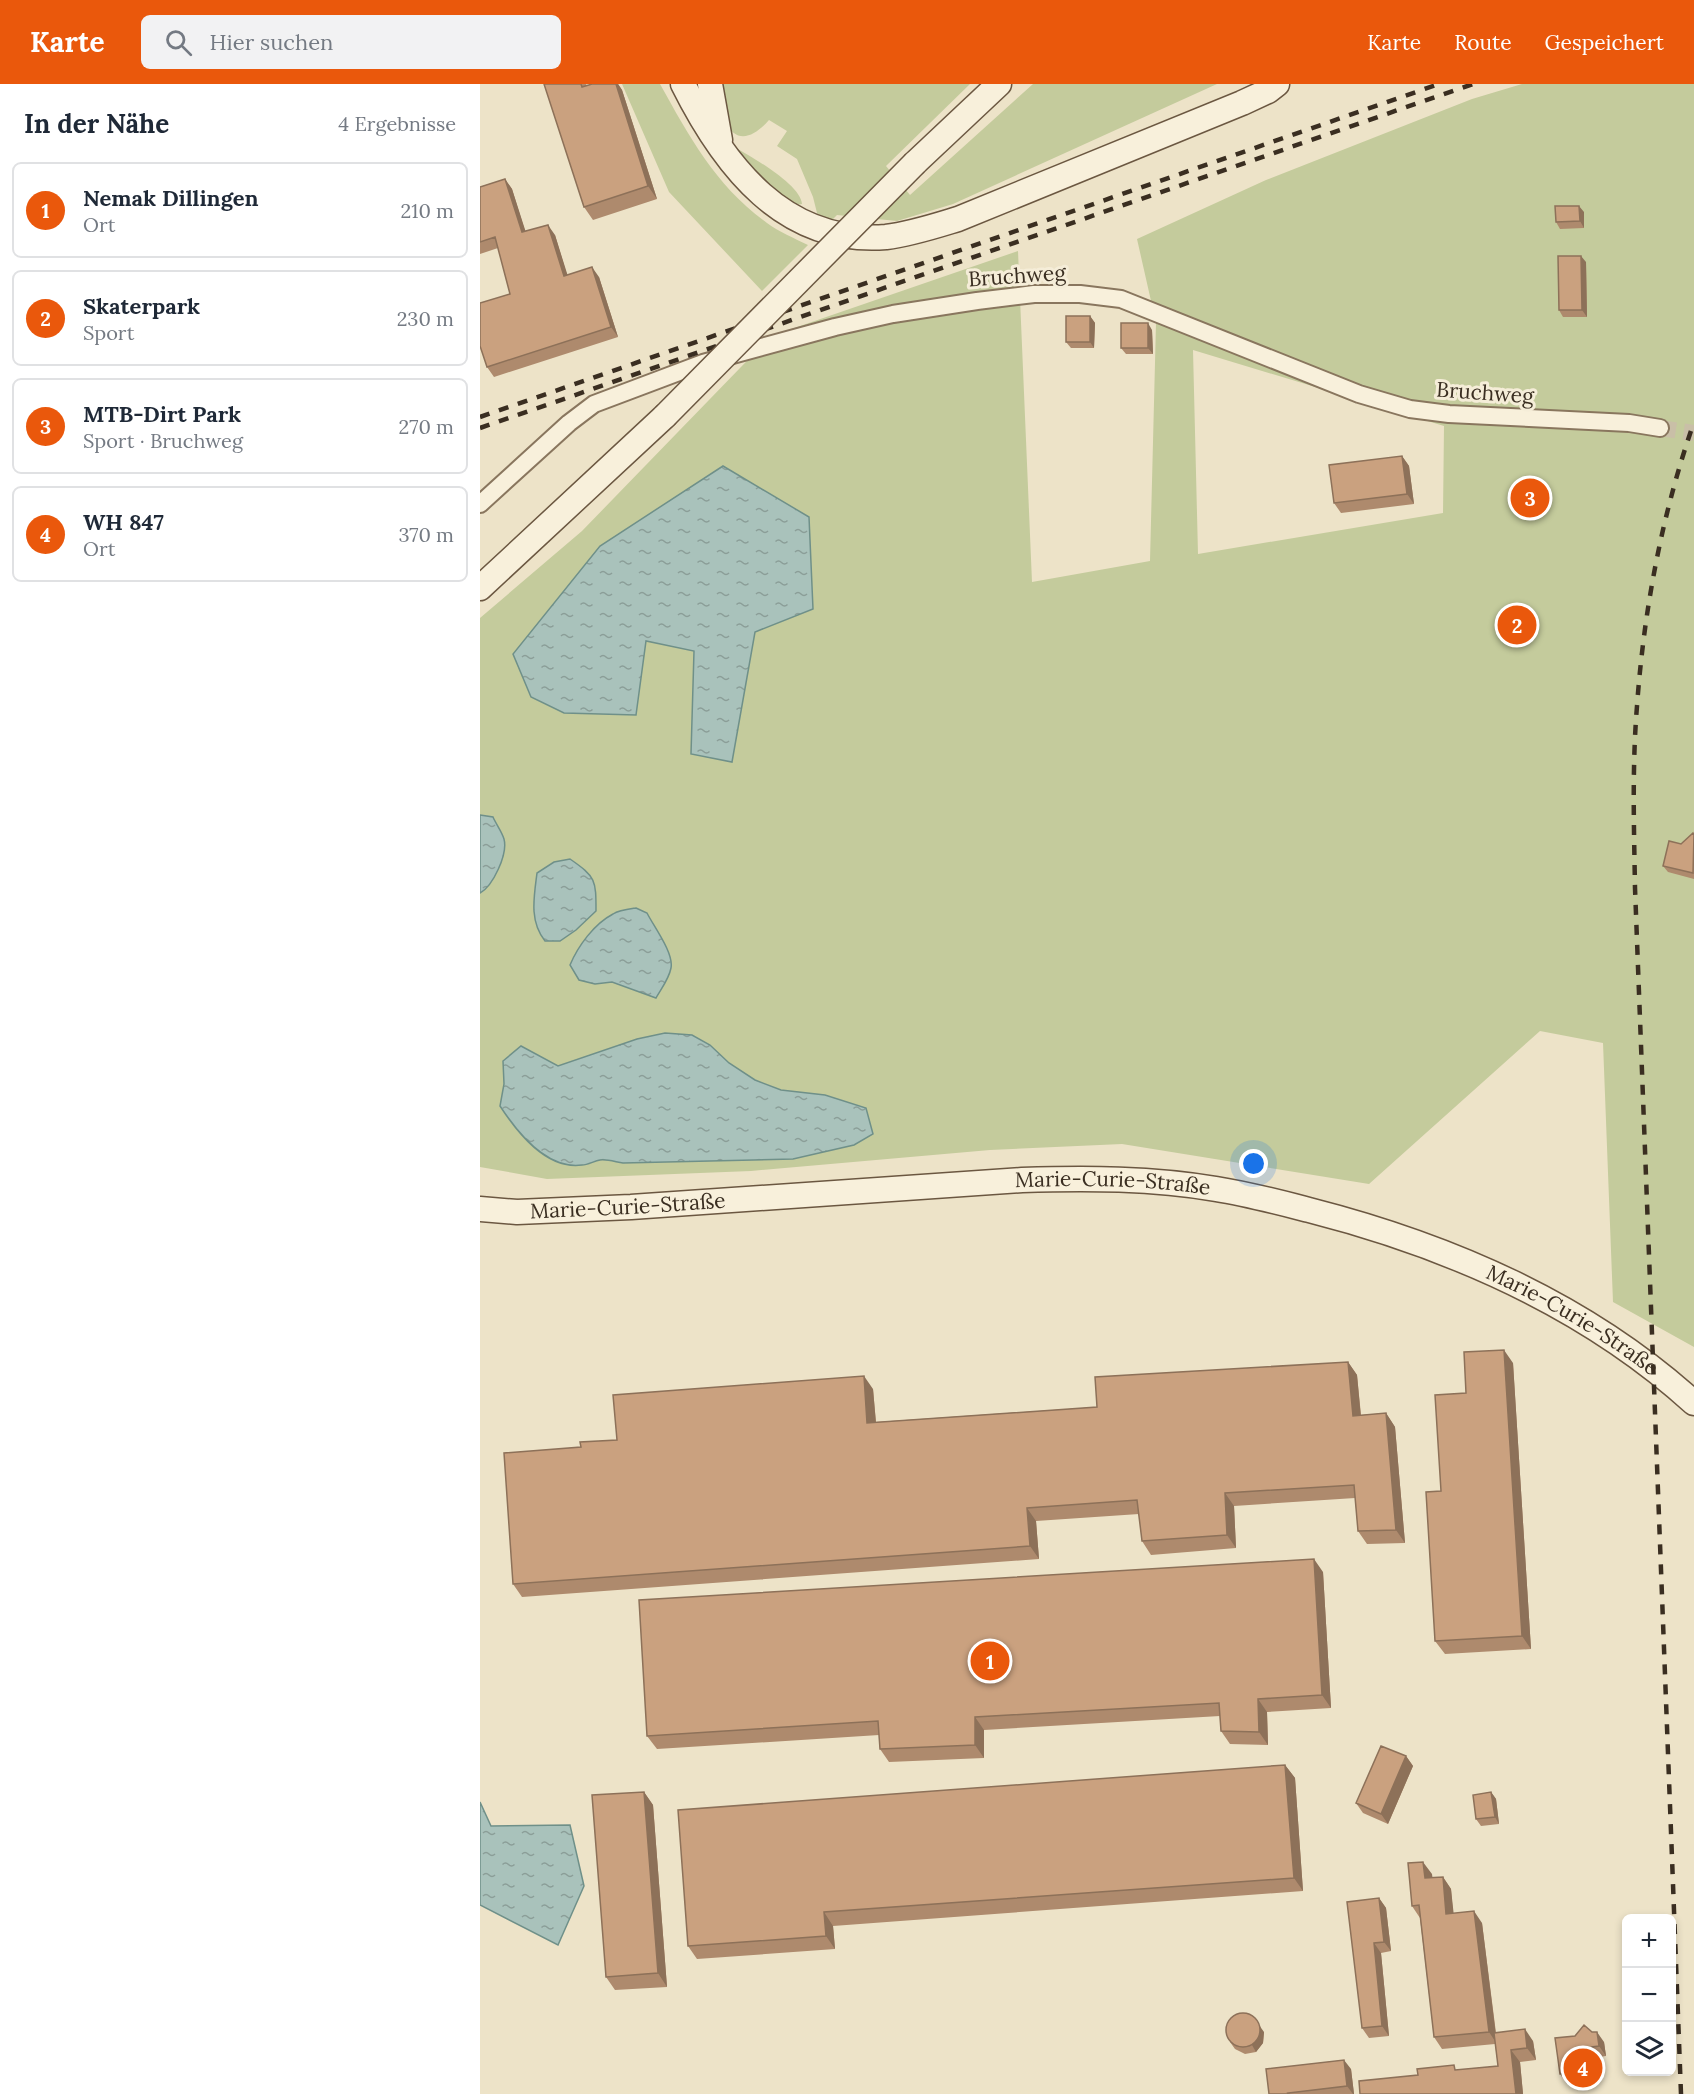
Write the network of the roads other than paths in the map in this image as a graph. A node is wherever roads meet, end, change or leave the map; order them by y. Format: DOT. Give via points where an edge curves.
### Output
graph roads {
  1 [pos="683,84"];
  2 [pos="710,84"];
  3 [pos="999,84"];
  4 [pos="1277,84"];
  5 [pos="722,151"];
  6 [pos="1660,428"];
  7 [pos="480,504"];
  8 [pos="480,588"];
  9 [pos="480,1209"];
  10 [pos="1694,1403"];
  1 -- 5 [label="main road"];
  2 -- 5 [label="main road"];
  3 -- 8 [label="main road, bridge" via="665,416"];
  4 -- 5 [label="main road" via="1242,104 958,219 886,237 845,236 781,210 759,194"];
  6 -- 7 [label="street, Bruchweg" via="1410,410 1359,394 1121,299 1034,294 894,314 835,327 703,363 615,395 594,404 569,423"];
  9 -- 10 [label="main road, Marie-Curie-Straße" via="517,1212 631,1207 1079,1178 1154,1181 1215,1189 1356,1222 1499,1276 1605,1333"];
}
